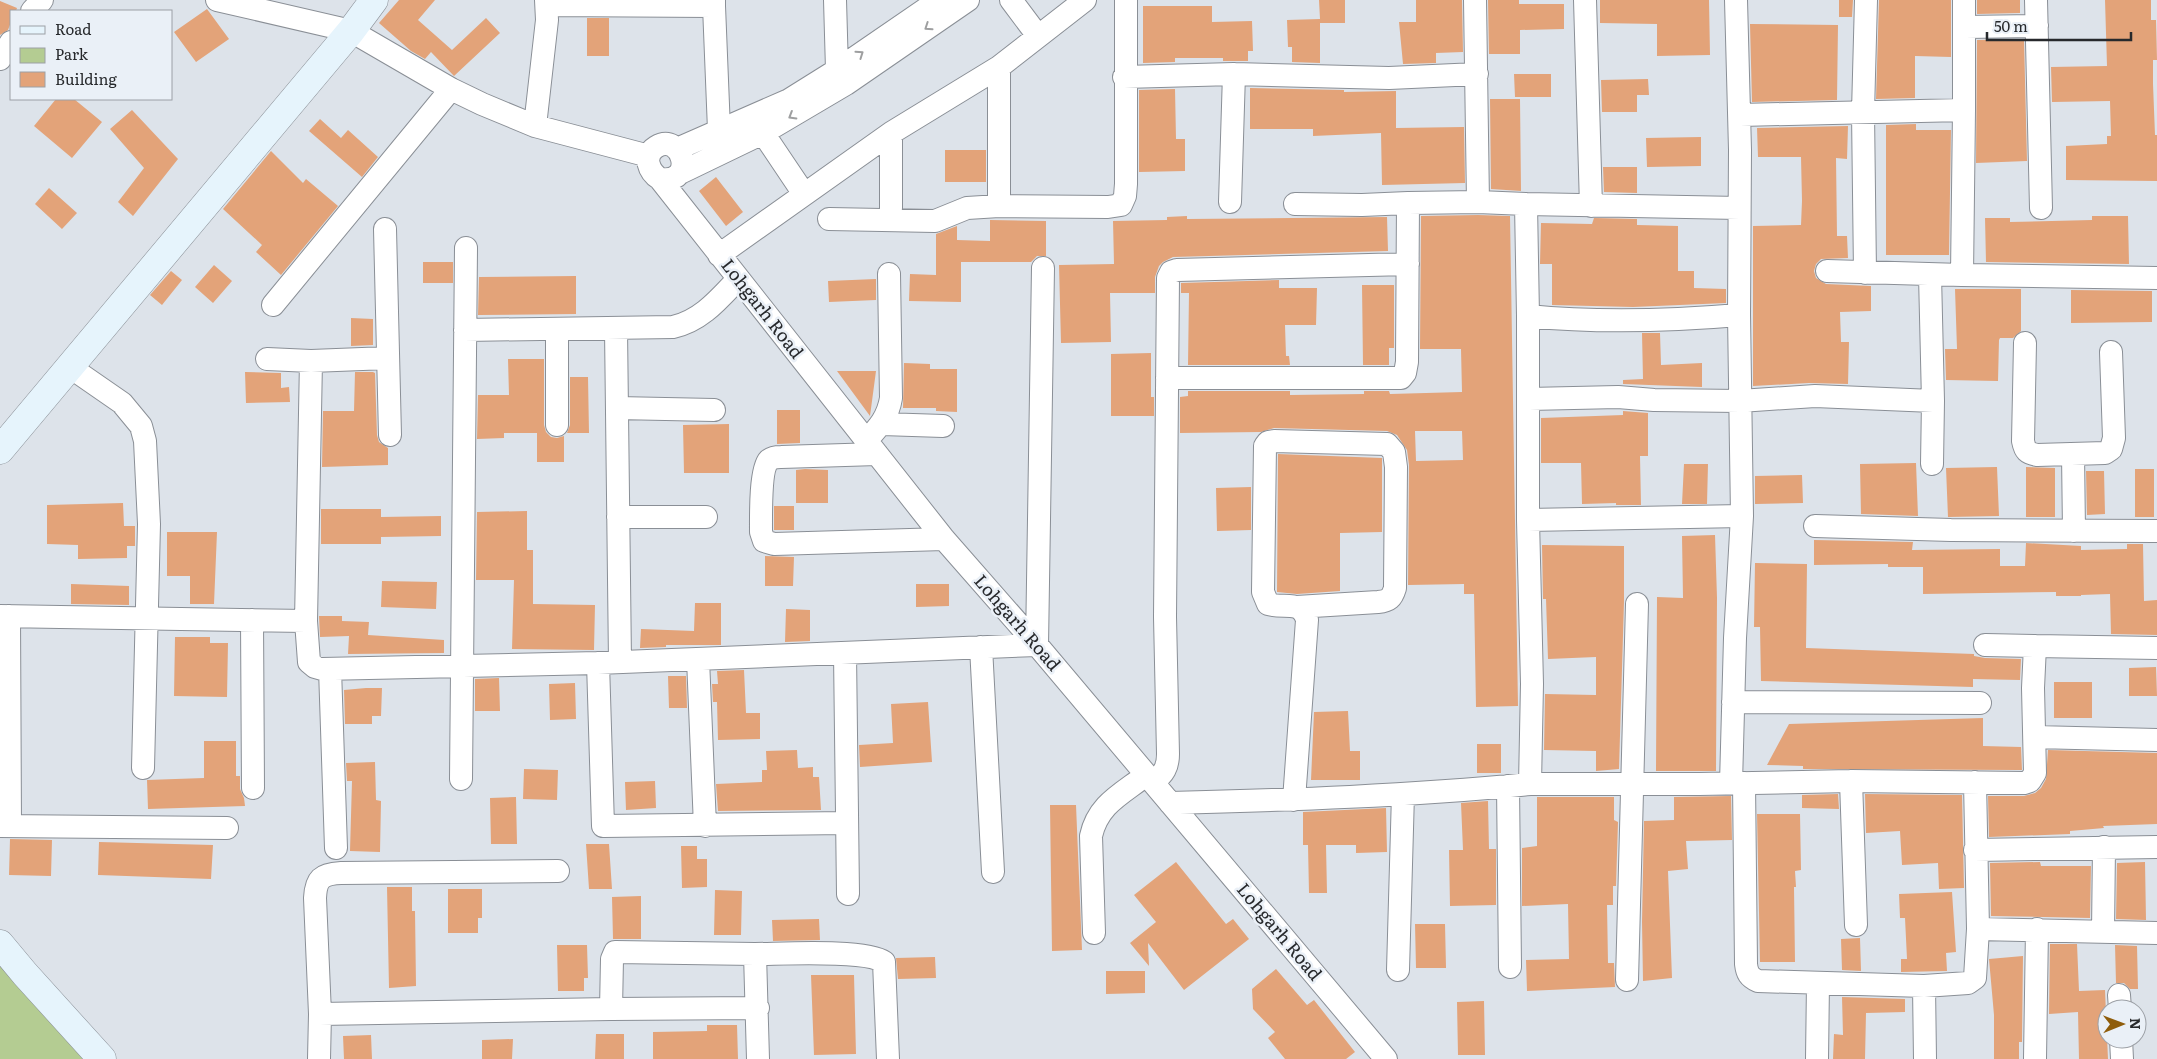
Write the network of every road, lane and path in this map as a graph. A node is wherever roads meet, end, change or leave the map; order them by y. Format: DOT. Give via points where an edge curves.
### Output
graph roads {
  1 [pos="42,0"];
  2 [pos="217,0"];
  3 [pos="374,0"];
  4 [pos="835,0"];
  5 [pos="939,0"];
  6 [pos="968,0"];
  7 [pos="1011,0"];
  8 [pos="1085,0"];
  9 [pos="1126,0"];
  10 [pos="1475,0"];
  11 [pos="1585,0"];
  12 [pos="1736,0"];
  13 [pos="1866,0"];
  14 [pos="1964,0"];
  15 [pos="2036,0"];
  16 [pos="547,3"];
  17 [pos="571,3"];
  18 [pos="714,3"];
  19 [pos="33,10"];
  20 [pos="2037,26"];
  21 [pos="1965,27"];
  22 [pos="350,31"];
  23 [pos="1038,36"];
  24 [pos="10,44"];
  25 [pos="0,59"];
  26 [pos="999,67"];
  27 [pos="1234,74"];
  28 [pos="1477,74"];
  29 [pos="841,77"];
  30 [pos="1124,77"];
  31 [pos="451,90"];
  32 [pos="1964,110"];
  33 [pos="1863,112"];
  34 [pos="1740,115"];
  35 [pos="535,126"];
  36 [pos="764,133"];
  37 [pos="891,134"];
  38 [pos="722,141"];
  39 [pos="677,149"];
  40 [pos="649,156"];
  41 [pos="670,176"];
  42 [pos="804,194"];
  43 [pos="1230,202"];
  44 [pos="1478,202"];
  45 [pos="1408,203"];
  46 [pos="1295,204"];
  47 [pos="1526,204"];
  48 [pos="999,206"];
  49 [pos="1591,206"];
  50 [pos="891,208"];
  51 [pos="1739,208"];
  52 [pos="2041,208"];
  53 [pos="829,219"];
  54 [pos="385,229"];
  55 [pos="466,248"];
  56 [pos="719,255"];
  57 [pos="1408,264"];
  58 [pos="1043,268"];
  59 [pos="1827,271"];
  60 [pos="889,274"];
  61 [pos="1865,274"];
  62 [pos="1962,274"];
  63 [pos="1930,275"];
  64 [pos="2157,278"];
  65 [pos="738,279"];
  66 [pos="273,305"];
  67 [pos="1738,315"];
  68 [pos="1528,316"];
  69 [pos="558,329"];
  70 [pos="616,329"];
  71 [pos="465,330"];
  72 [pos="2025,343"];
  73 [pos="2111,352"];
  74 [pos="388,358"];
  75 [pos="267,359"];
  76 [pos="311,361"];
  77 [pos="70,367"];
  78 [pos="1167,378"];
  79 [pos="1529,399"];
  80 [pos="1740,401"];
  81 [pos="1934,401"];
  82 [pos="617,408"];
  83 [pos="714,410"];
  84 [pos="882,424"];
  85 [pos="557,425"];
  86 [pos="943,426"];
  87 [pos="390,435"];
  88 [pos="871,448"];
  89 [pos="0,450"];
  90 [pos="2074,454"];
  91 [pos="1932,464"];
  92 [pos="1742,516"];
  93 [pos="706,517"];
  94 [pos="618,518"];
  95 [pos="1528,520"];
  96 [pos="1815,526"];
  97 [pos="2157,530"];
  98 [pos="2074,531"];
  99 [pos="944,539"];
  100 [pos="1637,604"];
  101 [pos="1297,606"];
  102 [pos="4,616"];
  103 [pos="146,617"];
  104 [pos="252,620"];
  105 [pos="306,621"];
  106 [pos="1985,644"];
  107 [pos="1037,645"];
  108 [pos="2035,646"];
  109 [pos="981,647"];
  110 [pos="2157,648"];
  111 [pos="845,653"];
  112 [pos="698,659"];
  113 [pos="620,662"];
  114 [pos="598,663"];
  115 [pos="461,666"];
  116 [pos="330,669"];
  117 [pos="1733,702"];
  118 [pos="1980,703"];
  119 [pos="2035,737"];
  120 [pos="2157,740"];
  121 [pos="143,768"];
  122 [pos="1150,778"];
  123 [pos="461,779"];
  124 [pos="1850,781"];
  125 [pos="1975,782"];
  126 [pos="1632,783"];
  127 [pos="1738,783"];
  128 [pos="1530,784"];
  129 [pos="1508,786"];
  130 [pos="253,788"];
  131 [pos="1403,794"];
  132 [pos="1294,800"];
  133 [pos="1170,802"];
  134 [pos="846,823"];
  135 [pos="5,826"];
  136 [pos="705,826"];
  137 [pos="227,828"];
  138 [pos="2104,847"];
  139 [pos="2157,847"];
  140 [pos="336,848"];
  141 [pos="1976,850"];
  142 [pos="558,871"];
  143 [pos="993,872"];
  144 [pos="848,894"];
  145 [pos="1856,925"];
  146 [pos="1978,929"];
  147 [pos="2037,930"];
  148 [pos="2103,932"];
  149 [pos="1094,933"];
  150 [pos="2157,933"];
  151 [pos="0,944"];
  152 [pos="755,954"];
  153 [pos="1510,967"];
  154 [pos="1398,970"];
  155 [pos="1627,980"];
  156 [pos="1818,983"];
  157 [pos="1924,986"];
  158 [pos="758,1008"];
  159 [pos="611,1009"];
  160 [pos="320,1014"];
  161 [pos="102,1059"];
  162 [pos="319,1059"];
  163 [pos="758,1059"];
  164 [pos="888,1059"];
  165 [pos="1386,1059"];
  166 [pos="1817,1059"];
  167 [pos="1925,1059"];
  168 [pos="2035,1059"];
  1 -- 19 [label="street"];
  2 -- 22 [label="street"];
  3 -- 22 [label="street"];
  4 -- 29 [label="street"];
  29 -- 5 [label="street, one-way"];
  6 -- 29 [label="street, one-way"];
  7 -- 23 [label="street"];
  8 -- 23 [label="street"];
  9 -- 30 [label="street"];
  10 -- 28 [label="street"];
  11 -- 49 [label="street"];
  12 -- 34 [label="street"];
  13 -- 33 [label="street"];
  14 -- 21 [label="street"];
  15 -- 20 [label="street"];
  16 -- 17 [label="street"];
  16 -- 35 [label="street"];
  17 -- 18 [label="street"];
  18 -- 38 [label="street"];
  20 -- 21 [label="street"];
  20 -- 52 [label="street"];
  21 -- 32 [label="street"];
  22 -- 31 [label="street"];
  22 -- 77 [label="street"];
  23 -- 26 [label="street"];
  24 -- 25 [label="street"];
  26 -- 37 [label="street"];
  26 -- 48 [label="street"];
  27 -- 28 [label="street" via="1389,78"];
  27 -- 30 [label="street"];
  27 -- 43 [label="street"];
  28 -- 44 [label="street"];
  29 -- 36 [label="street, one-way"];
  29 -- 38 [label="street" via="789,100"];
  30 -- 48 [label="street" via="1126,184 1120,205"];
  31 -- 35 [label="street"];
  31 -- 66 [label="street"];
  32 -- 33 [label="street"];
  32 -- 62 [label="street"];
  33 -- 34 [label="street"];
  33 -- 61 [label="street"];
  34 -- 51 [label="street"];
  35 -- 40 [label="street"];
  36 -- 38 [label="street"];
  36 -- 42 [label="street"];
  37 -- 42 [label="street"];
  37 -- 50 [label="street"];
  38 -- 39 [label="street"];
  38 -- 41 [label="street"];
  39 -- 40 [label="street" via="667,144 656,147"];
  39 -- 41 [label="street" via="683,166"];
  40 -- 41 [label="street" via="648,166 652,174"];
  41 -- 56 [label="street, Lohgarh Road"];
  42 -- 56 [label="street"];
  44 -- 45 [label="street"];
  44 -- 47 [label="street"];
  45 -- 46 [label="street"];
  45 -- 57 [label="street"];
  47 -- 49 [label="street"];
  47 -- 68 [label="street"];
  48 -- 53 [label="street" via="967,208 935,221"];
  49 -- 51 [label="street"];
  51 -- 67 [label="street"];
  54 -- 74 [label="street"];
  55 -- 71 [label="street"];
  56 -- 65 [label="street, Lohgarh Road"];
  57 -- 78 [label="street" via="1171,272 1167,287"];
  57 -- 78 [label="street" via="1407,362 1401,378"];
  58 -- 107 [label="street"];
  59 -- 61 [label="street"];
  60 -- 84 [label="street" via="892,398"];
  61 -- 63 [label="street" via="1909,272"];
  62 -- 63 [label="street"];
  62 -- 64 [label="street"];
  63 -- 81 [label="street"];
  65 -- 70 [label="street" via="712,306 686,324 672,328"];
  65 -- 88 [label="street, Lohgarh Road"];
  67 -- 68 [label="street" via="1582,321"];
  67 -- 80 [label="street"];
  68 -- 79 [label="street"];
  69 -- 70 [label="street"];
  69 -- 71 [label="street"];
  69 -- 85 [label="street"];
  70 -- 82 [label="street"];
  71 -- 115 [label="street"];
  72 -- 90 [label="street" via="2024,448 2029,454 2037,455"];
  73 -- 90 [label="street" via="2114,438 2111,449 2105,453"];
  74 -- 76 [label="street"];
  74 -- 87 [label="street"];
  75 -- 76 [label="street"];
  76 -- 105 [label="street"];
  77 -- 89 [label="street"];
  77 -- 103 [label="street" via="122,403 141,426 147,457 149,524"];
  78 -- 122 [label="street" via="1165,617 1168,766 1162,775"];
  79 -- 80 [label="street" via="1618,397"];
  79 -- 95 [label="street"];
  80 -- 81 [label="street" via="1815,396"];
  80 -- 92 [label="street"];
  81 -- 91 [label="street"];
  82 -- 83 [label="street"];
  82 -- 94 [label="street"];
  84 -- 86 [label="street"];
  84 -- 88 [label="street"];
  88 -- 99 [label="street, Lohgarh Road"];
  88 -- 99 [label="street" via="768,461 760,532 764,542"];
  90 -- 98 [label="street"];
  92 -- 95 [label="street"];
  92 -- 117 [label="street"];
  93 -- 94 [label="street"];
  94 -- 113 [label="street"];
  95 -- 128 [label="street" via="1532,684"];
  96 -- 98 [label="street"];
  97 -- 98 [label="street"];
  99 -- 107 [label="street, Lohgarh Road"];
  100 -- 126 [label="street"];
  101 -- 101 [label="street" via="1268,604 1263,592 1265,446 1274,441 1387,444 1394,452 1396,467 1393,596 1388,601"];
  101 -- 132 [label="street" via="1308,620"];
  102 -- 103 [label="street"];
  102 -- 135 [label="street"];
  103 -- 104 [label="street"];
  103 -- 121 [label="street"];
  104 -- 105 [label="street"];
  104 -- 130 [label="street"];
  105 -- 116 [label="street" via="310,662 315,667"];
  106 -- 108 [label="street"];
  107 -- 109 [label="street"];
  107 -- 122 [label="street, Lohgarh Road"];
  108 -- 110 [label="street"];
  108 -- 119 [label="street"];
  109 -- 111 [label="street"];
  109 -- 143 [label="street"];
  111 -- 112 [label="street"];
  111 -- 134 [label="street"];
  112 -- 113 [label="street"];
  112 -- 136 [label="street"];
  113 -- 114 [label="street"];
  114 -- 115 [label="street"];
  114 -- 136 [label="street" via="603,826"];
  115 -- 116 [label="street"];
  115 -- 123 [label="street"];
  116 -- 140 [label="street"];
  117 -- 118 [label="street"];
  117 -- 127 [label="street"];
  119 -- 120 [label="street"];
  119 -- 125 [label="street" via="2035,773 2030,781"];
  122 -- 133 [label="street, Lohgarh Road"];
  122 -- 149 [label="street" via="1106,805 1094,822 1091,836"];
  124 -- 125 [label="street"];
  124 -- 127 [label="street"];
  124 -- 145 [label="street"];
  125 -- 141 [label="street"];
  126 -- 127 [label="street"];
  126 -- 128 [label="street"];
  126 -- 155 [label="street"];
  127 -- 156 [label="street" via="1748,973 1758,981"];
  128 -- 129 [label="street"];
  129 -- 131 [label="street"];
  129 -- 153 [label="street"];
  131 -- 132 [label="street"];
  131 -- 154 [label="street"];
  132 -- 133 [label="street"];
  133 -- 165 [label="street, Lohgarh Road"];
  134 -- 136 [label="street"];
  134 -- 144 [label="street"];
  135 -- 137 [label="street"];
  138 -- 139 [label="street"];
  138 -- 141 [label="street"];
  138 -- 148 [label="street"];
  141 -- 146 [label="street"];
  142 -- 160 [label="street" via="330,873 321,878 316,885 315,898"];
  146 -- 147 [label="street"];
  146 -- 157 [label="street" via="1976,978 1968,984"];
  147 -- 148 [label="street"];
  147 -- 168 [label="street"];
  148 -- 150 [label="street"];
  151 -- 161 [label="street"];
  152 -- 158 [label="street"];
  152 -- 159 [label="street" via="615,952 612,959"];
  152 -- 164 [label="street" via="873,956 884,962"];
  156 -- 157 [label="street"];
  156 -- 166 [label="street"];
  157 -- 167 [label="street"];
  158 -- 159 [label="street"];
  158 -- 163 [label="street"];
  159 -- 160 [label="street"];
  160 -- 162 [label="street"];
}
